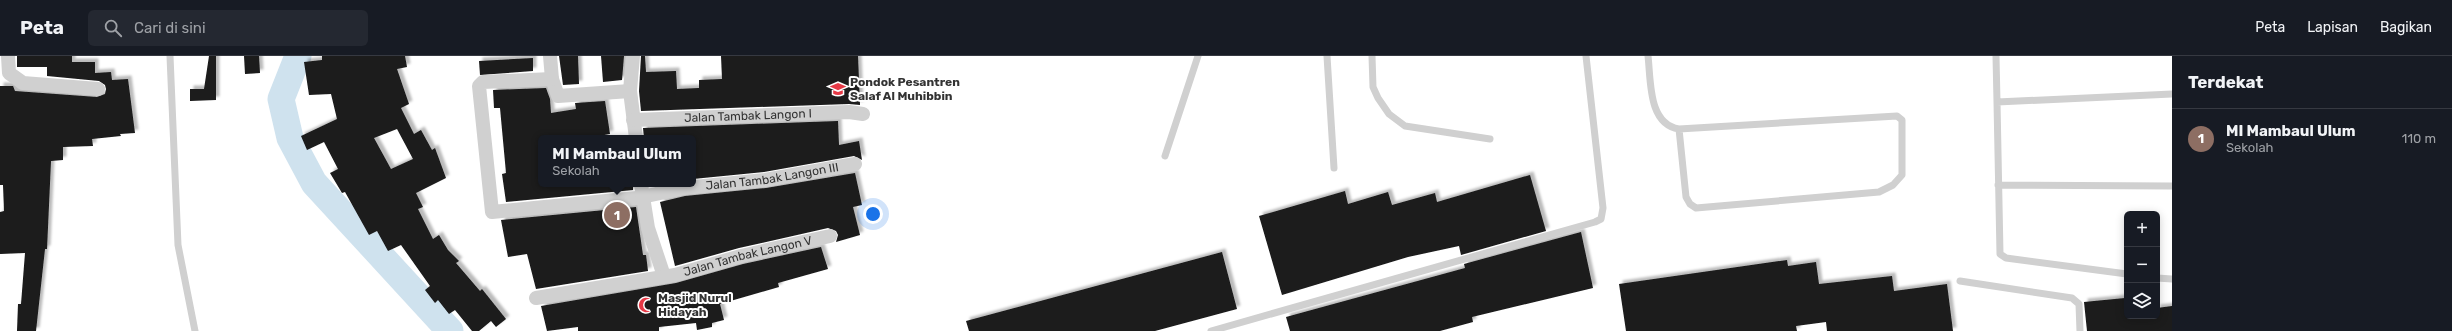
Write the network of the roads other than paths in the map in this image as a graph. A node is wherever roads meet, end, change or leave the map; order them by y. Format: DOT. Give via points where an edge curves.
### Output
graph roads {
  1 [pos="8,56"];
  2 [pos="170,56"];
  3 [pos="550,56"];
  4 [pos="633,56"];
  5 [pos="1198,56"];
  6 [pos="1327,56"];
  7 [pos="1372,56"];
  8 [pos="1586,56"];
  9 [pos="1648,56"];
  10 [pos="1996,56"];
  11 [pos="552,79"];
  12 [pos="98,89"];
  13 [pos="630,91"];
  14 [pos="2172,94"];
  15 [pos="1997,102"];
  16 [pos="863,114"];
  17 [pos="634,120"];
  18 [pos="1679,129"];
  19 [pos="636,135"];
  20 [pos="1490,139"];
  21 [pos="1165,156"];
  22 [pos="855,164"];
  23 [pos="1334,168"];
  24 [pos="1998,184"];
  25 [pos="2172,186"];
  26 [pos="694,187"];
  27 [pos="696,187"];
  28 [pos="642,191"];
  29 [pos="830,236"];
  30 [pos="2124,274"];
  31 [pos="664,276"];
  32 [pos="2160,278"];
  33 [pos="2172,279"];
  34 [pos="1960,280"];
  35 [pos="536,298"];
  36 [pos="195,331"];
  37 [pos="1211,331"];
  38 [pos="2080,331"];
  1 -- 12 [label="street" via="9,73 23,83"];
  2 -- 36 [label="lane" via="178,245"];
  3 -- 11 [label="street"];
  4 -- 13 [label="street"];
  5 -- 21 [label="lane"];
  6 -- 23 [label="lane"];
  7 -- 20 [label="lane" via="1373,87 1389,114 1405,126"];
  8 -- 37 [label="lane" via="1603,208 1601,219"];
  9 -- 18 [label="lane" via="1653,99 1659,119 1666,125"];
  10 -- 15 [label="lane"];
  11 -- 13 [label="street" via="558,96"];
  11 -- 28 [label="street, Jalan Tambak Langon III" via="483,82 479,86 492,212"];
  13 -- 17 [label="street"];
  14 -- 15 [label="lane"];
  15 -- 24 [label="lane"];
  16 -- 17 [label="street, Jalan Tambak Langon I" via="849,112"];
  17 -- 19 [label="street"];
  18 -- 18 [label="lane" via="1686,197 1696,208 1878,192 1894,184 1902,175 1902,120 1897,116"];
  22 -- 27 [label="street, Jalan Tambak Langon III" via="765,180"];
  24 -- 25 [label="lane"];
  24 -- 30 [label="lane" via="2000,254 2006,258"];
  26 -- 28 [label="street, Jalan Tambak Langon III"];
  28 -- 31 [label="street" via="648,228"];
  29 -- 31 [label="street, Jalan Tambak Langon V"];
  31 -- 35 [label="street, Jalan Tambak Langon V"];
  32 -- 33 [label="lane"];
  34 -- 38 [label="lane" via="2072,298 2078,304"];
}
